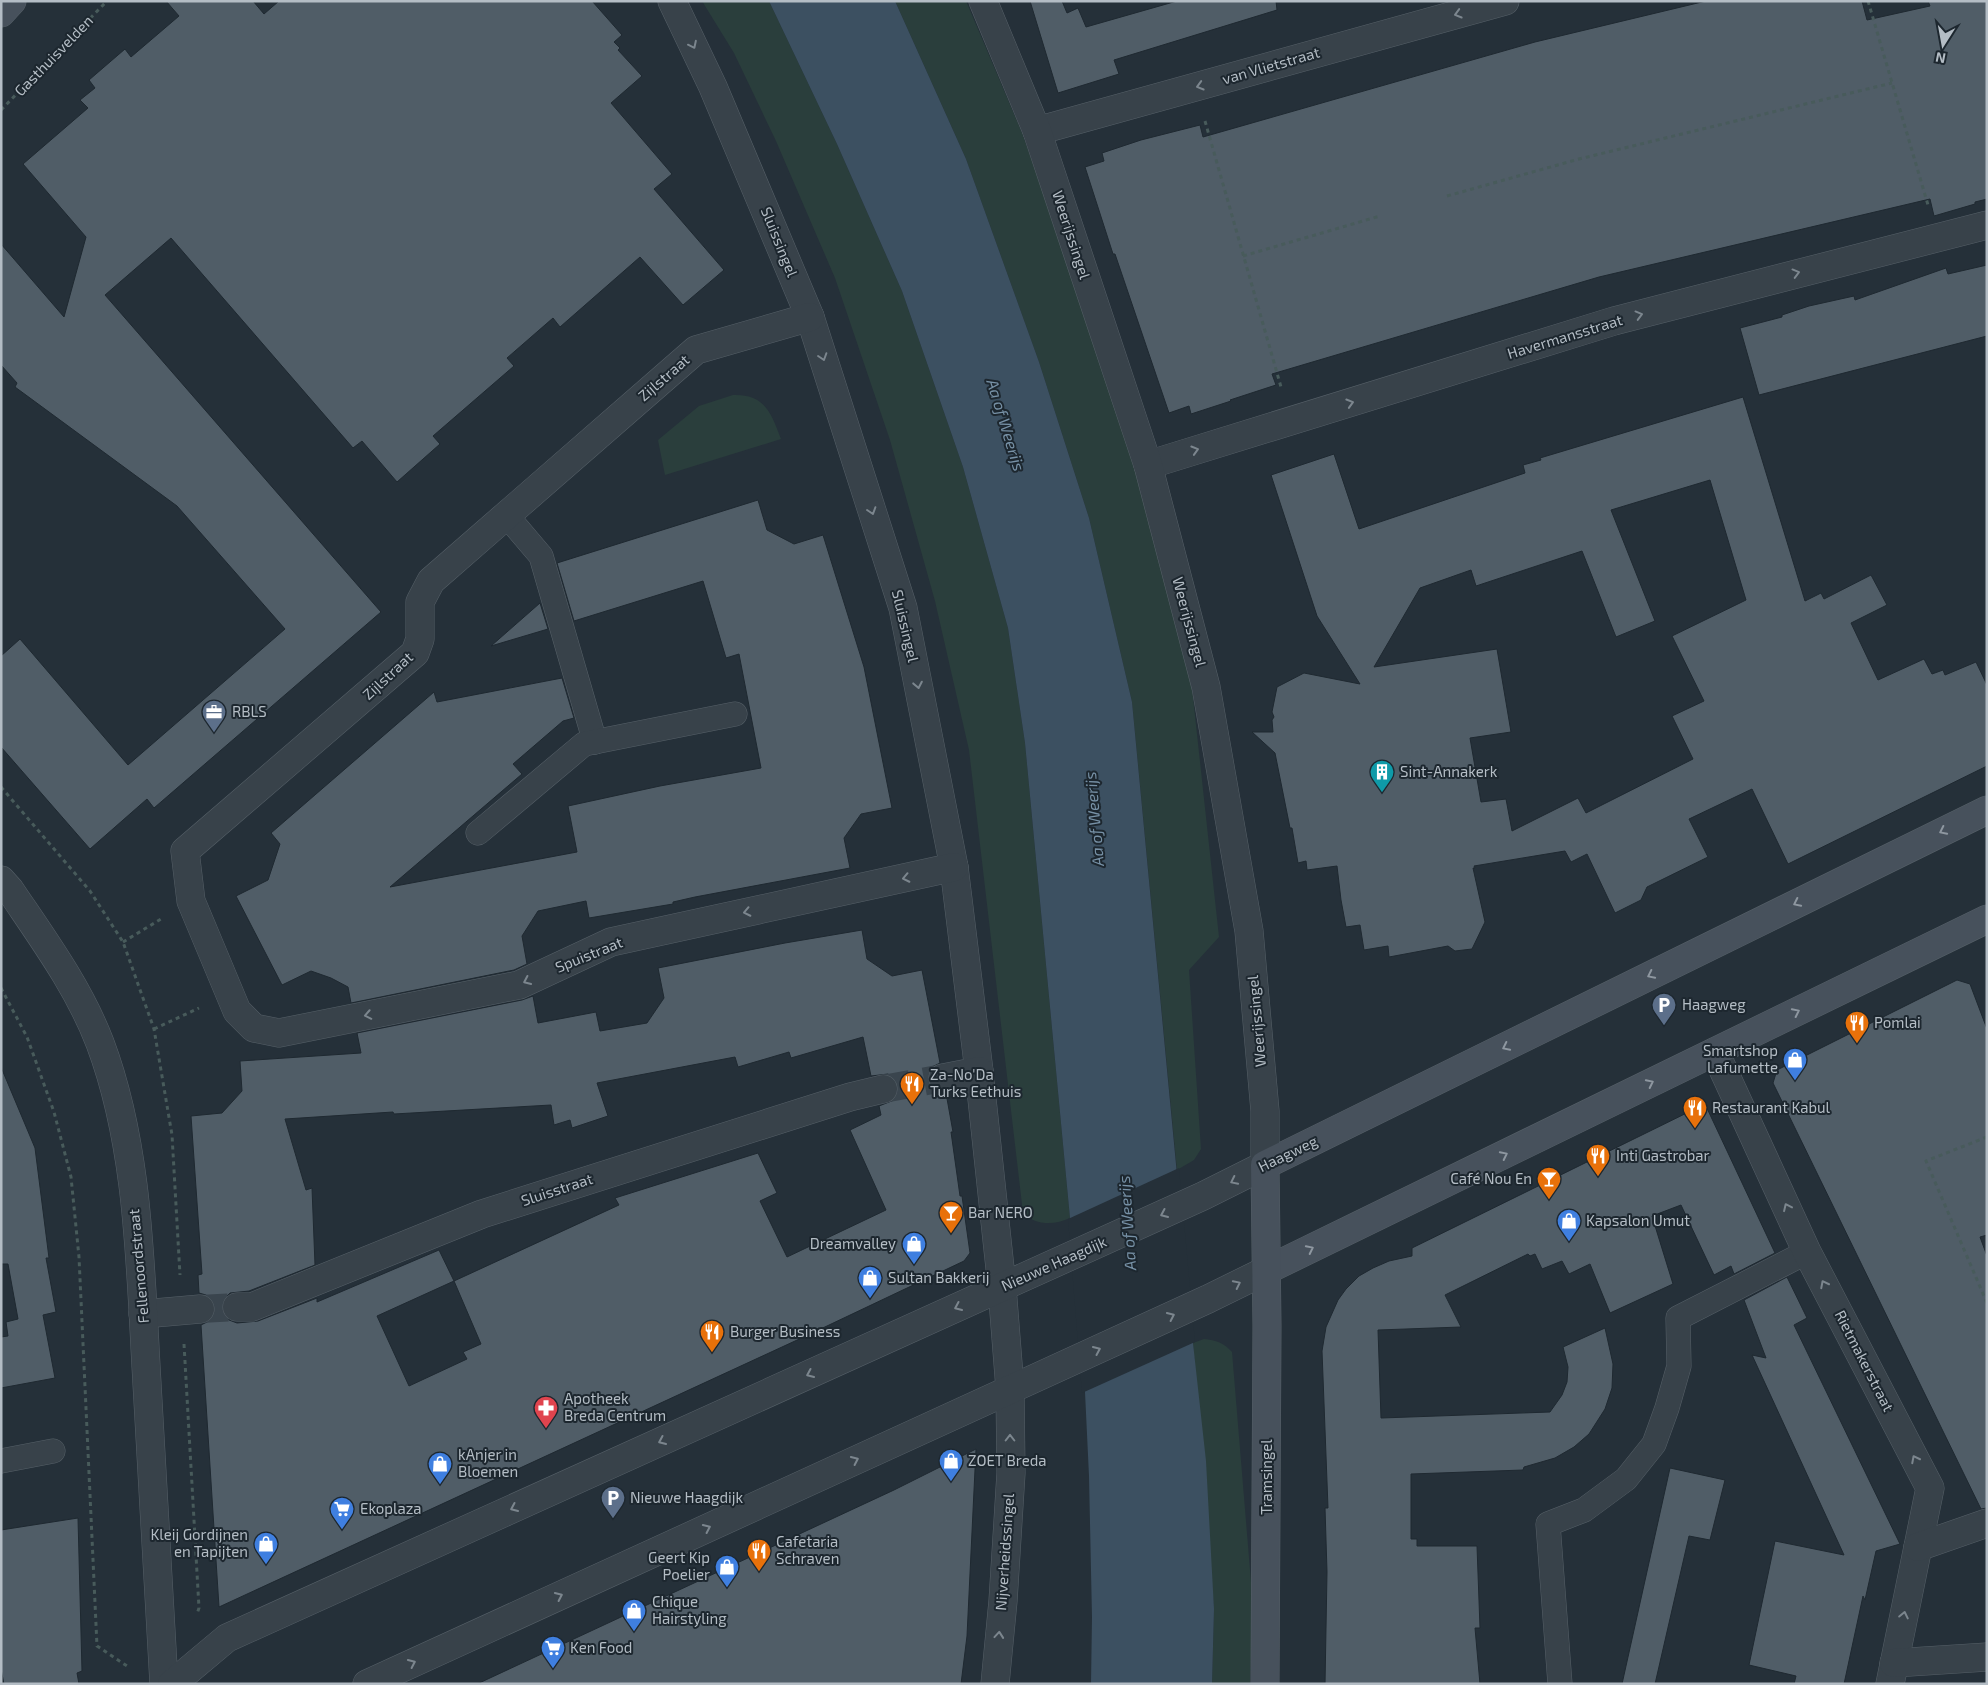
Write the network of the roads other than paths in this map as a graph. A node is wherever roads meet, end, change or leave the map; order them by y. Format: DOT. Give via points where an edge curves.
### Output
graph roads {
  1 [pos="12,1"];
  2 [pos="672,1"];
  3 [pos="983,1"];
  4 [pos="1505,1"];
  5 [pos="1,13"];
  6 [pos="1037,132"];
  7 [pos="1987,225"];
  8 [pos="810,317"];
  9 [pos="1148,465"];
  10 [pos="506,516"];
  11 [pos="735,714"];
  12 [pos="595,742"];
  13 [pos="1987,810"];
  14 [pos="478,833"];
  15 [pos="954,867"];
  16 [pos="1,880"];
  17 [pos="1986,923"];
  18 [pos="254,1028"];
  19 [pos="1715,1052"];
  20 [pos="979,1071"];
  21 [pos="943,1078"];
  22 [pos="883,1090"];
  23 [pos="1266,1165"];
  24 [pos="1126,1231"];
  25 [pos="1807,1252"];
  26 [pos="1266,1270"];
  27 [pos="1002,1287"];
  28 [pos="237,1307"];
  29 [pos="200,1309"];
  30 [pos="143,1314"];
  31 [pos="1010,1389"];
  32 [pos="53,1451"];
  33 [pos="1,1461"];
  34 [pos="1987,1523"];
  35 [pos="1918,1547"];
  36 [pos="1987,1657"];
  37 [pos="1892,1673"];
  38 [pos="164,1684"];
  39 [pos="172,1684"];
  40 [pos="367,1684"];
  41 [pos="995,1684"];
  42 [pos="1265,1684"];
  43 [pos="1560,1684"];
  1 -- 5 [label="main road"];
  2 -- 8 [label="street, Sluissingel, one-way" via="729,123"];
  3 -- 6 [label="street, Weerijssingel"];
  4 -- 6 [label="street, van Vlietstraat, one-way"];
  6 -- 9 [label="street, Weerijssingel"];
  9 -- 7 [label="street, Havermansstraat, one-way" via="1614,321"];
  8 -- 10 [label="street, Zijlstraat" via="696,350"];
  8 -- 15 [label="street, Sluissingel, one-way" via="903,608"];
  9 -- 23 [label="street, Weerijssingel" via="1206,687 1249,931 1265,1111"];
  10 -- 12 [label="lane" via="541,556"];
  10 -- 18 [label="street, Zijlstraat" via="431,581 420,602 420,639 406,662 186,851 191,901 237,1011"];
  11 -- 12 [label="lane"];
  12 -- 14 [label="lane" via="584,744"];
  13 -- 23 [label="main road, Haagweg, one-way"];
  15 -- 18 [label="street, Spuistraat, one-way" via="611,942 519,985 279,1033"];
  15 -- 20 [label="street, Sluissingel"];
  16 -- 30 [label="street, Fellenoordstraat" via="54,955 100,1044 123,1123 139,1241"];
  19 -- 17 [label="main road, one-way"];
  25 -- 19 [label="street, Rietmakerstraat, one-way"];
  26 -- 19 [label="main road, one-way"];
  20 -- 21 [label="street"];
  20 -- 27 [label="street, Sluissingel"];
  22 -- 28 [label="street, Sluisstraat" via="850,1096 482,1214 252,1307"];
  23 -- 24 [label="street, Haagweg, one-way"];
  23 -- 26 [label="main road, Weerijssingel"];
  24 -- 27 [label="street, Nieuwe Haagdijk"];
  35 -- 25 [label="street, Rietmakerstraat, one-way" via="1930,1488"];
  25 -- 43 [label="lane" via="1678,1318 1679,1366 1654,1444 1626,1479 1584,1510 1548,1524"];
  31 -- 26 [label="street, one-way"];
  26 -- 42 [label="main road, Tramsingel"];
  27 -- 31 [label="street, Nijverheidssingel"];
  27 -- 39 [label="street, Nieuwe Haagdijk, one-way" via="227,1638"];
  29 -- 30 [label="street"];
  30 -- 38 [label="street, Fellenoordstraat"];
  40 -- 31 [label="street, one-way"];
  41 -- 31 [label="street, Nijverheidssingel, one-way" via="1011,1473"];
  32 -- 33 [label="lane"];
  34 -- 35 [label="street"];
  37 -- 35 [label="street, Rietmakerstraat, one-way"];
  36 -- 37 [label="street"];
}
